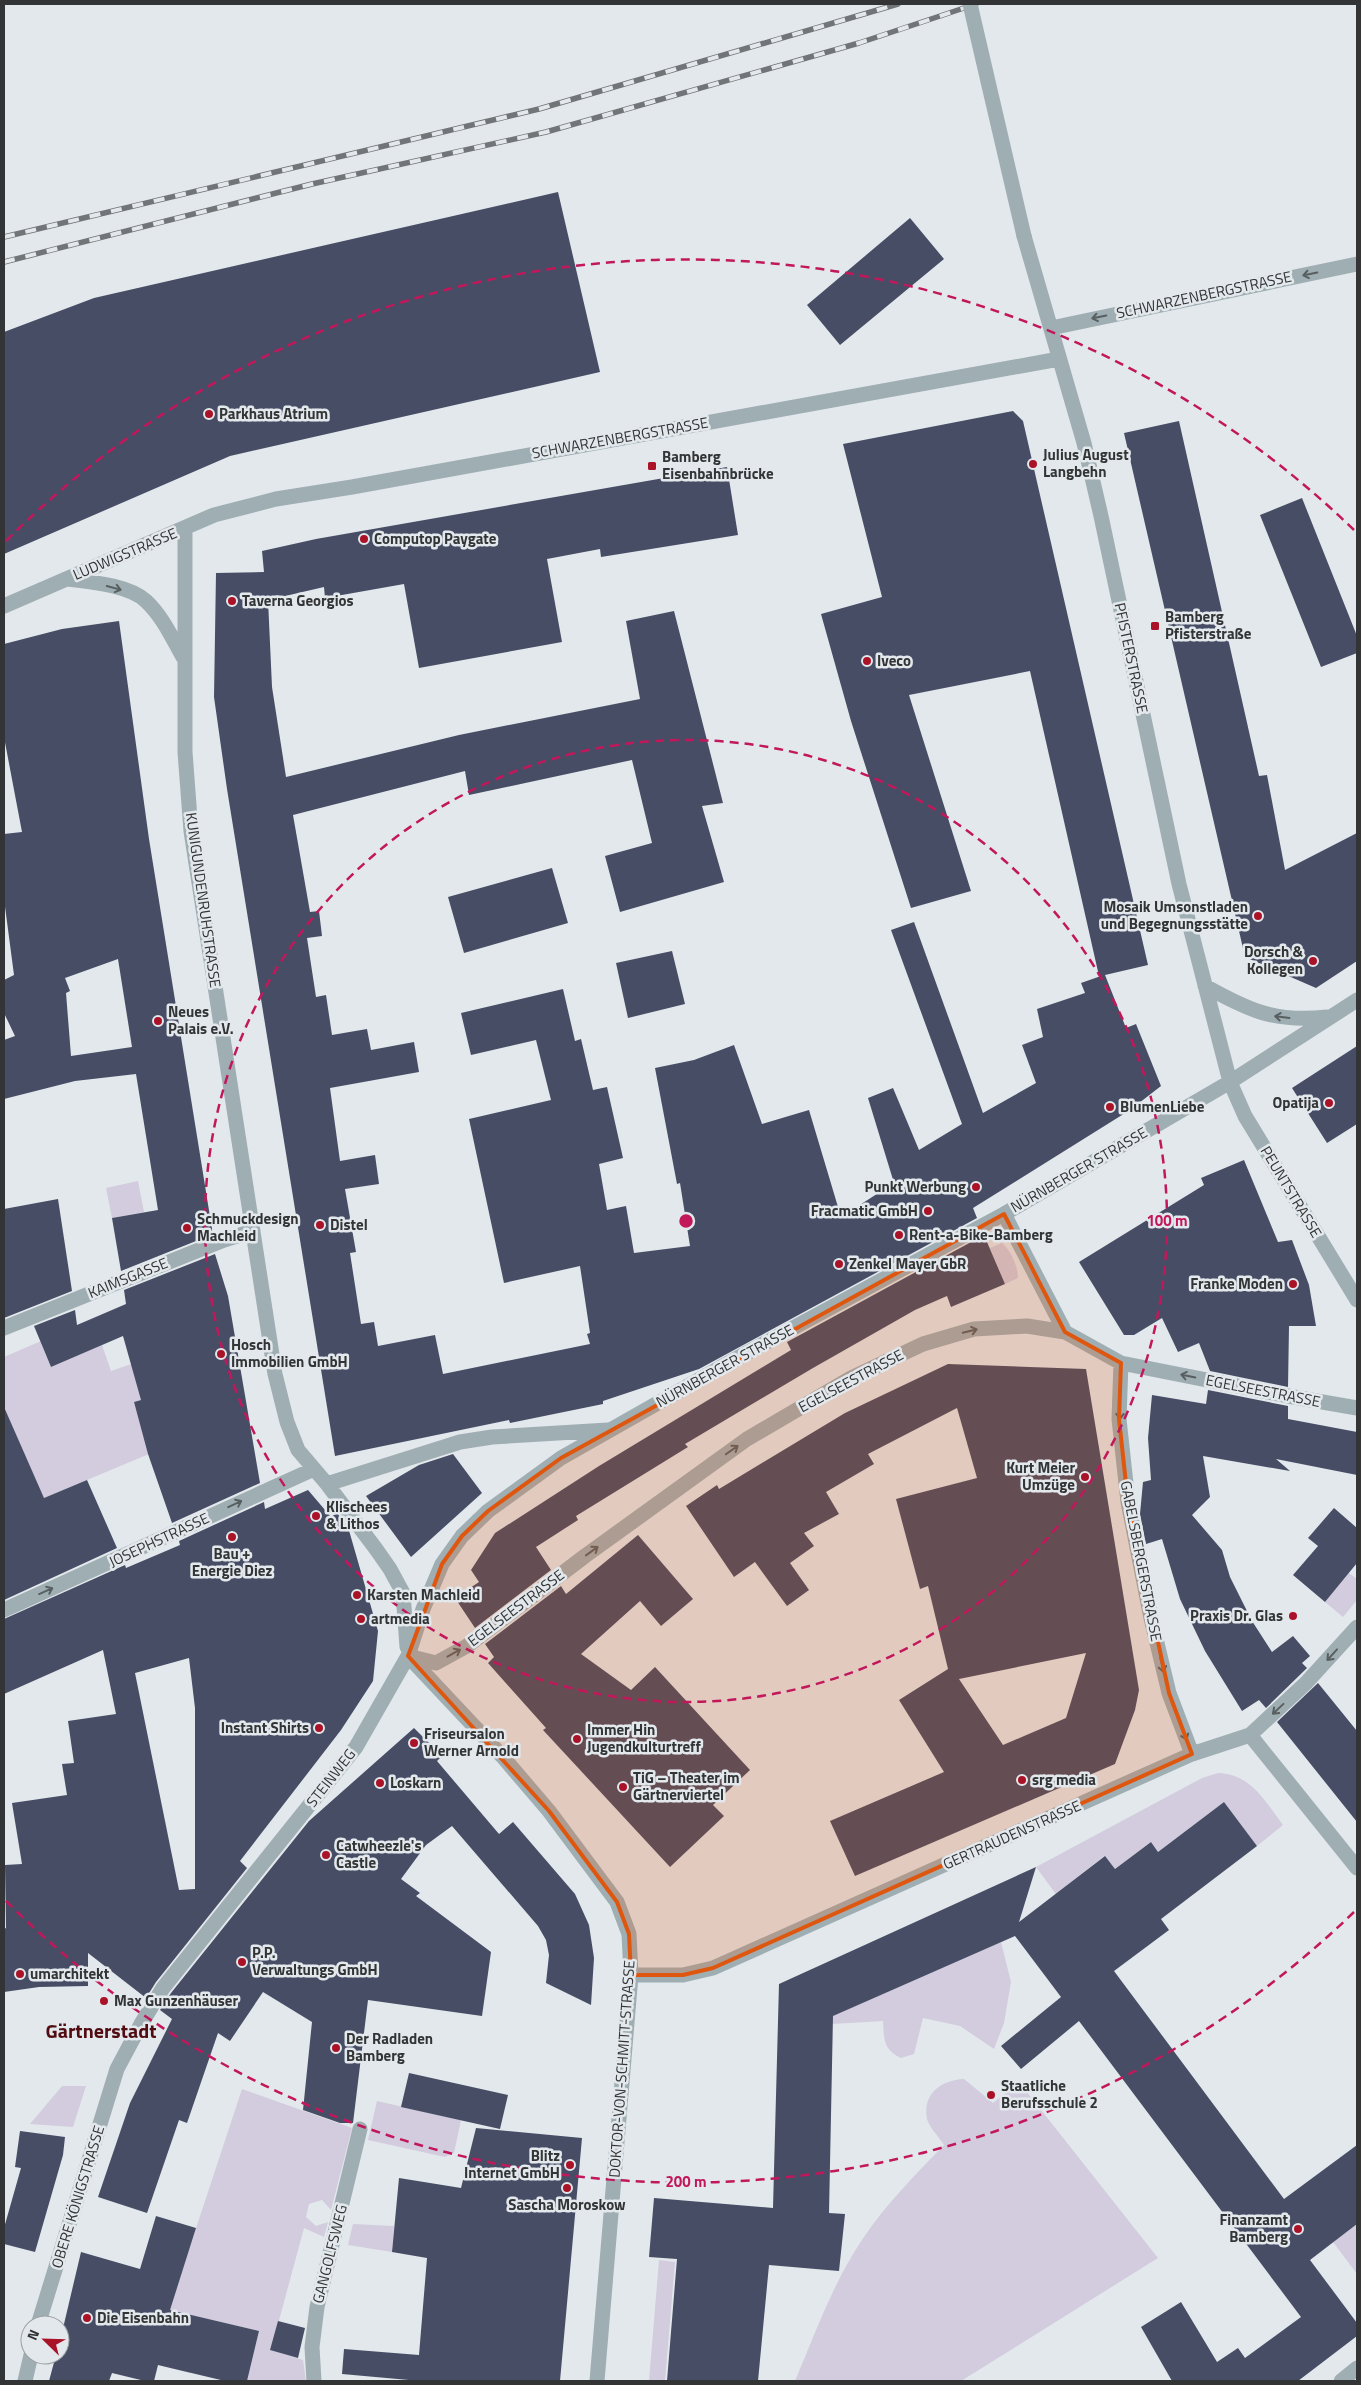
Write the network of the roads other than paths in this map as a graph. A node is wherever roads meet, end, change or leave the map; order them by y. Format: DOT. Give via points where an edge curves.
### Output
graph roads {
  1 [pos="970,4"];
  2 [pos="1357,264"];
  3 [pos="1051,328"];
  4 [pos="1059,359"];
  5 [pos="185,528"];
  6 [pos="66,579"];
  7 [pos="4,606"];
  8 [pos="183,659"];
  9 [pos="1204,986"];
  10 [pos="1357,1000"];
  11 [pos="1331,1017"];
  12 [pos="1230,1082"];
  13 [pos="1004,1214"];
  14 [pos="253,1231"];
  15 [pos="1357,1300"];
  16 [pos="4,1328"];
  17 [pos="1065,1332"];
  18 [pos="1121,1363"];
  19 [pos="1357,1408"];
  20 [pos="612,1430"];
  21 [pos="314,1469"];
  22 [pos="327,1484"];
  23 [pos="4,1610"];
  24 [pos="1357,1627"];
  25 [pos="408,1656"];
  26 [pos="1250,1735"];
  27 [pos="1192,1754"];
  28 [pos="1357,1868"];
  29 [pos="631,1976"];
  30 [pos="117,2069"];
  31 [pos="360,2130"];
  32 [pos="41,2315"];
  33 [pos="28,2365"];
  34 [pos="1357,2368"];
  35 [pos="24,2381"];
  36 [pos="314,2381"];
  37 [pos="597,2381"];
  38 [pos="1341,2381"];
  1 -- 3 [label="street, PFISTERSTRASSE, bridge" via="1024,236"];
  2 -- 3 [label="street, SCHWARZENBERGSTRASSE, one-way"];
  3 -- 4 [label="street, PFISTERSTRASSE"];
  4 -- 5 [label="street, SCHWARZENBERGSTRASSE" via="276,499 214,515"];
  4 -- 9 [label="street, PFISTERSTRASSE" via="1101,516 1179,884"];
  5 -- 6 [label="street, LUDWIGSTRASSE"];
  5 -- 8 [label="street, KUNIGUNDENRUHSTRASSE"];
  6 -- 7 [label="street, LUDWIGSTRASSE"];
  6 -- 8 [label="street, LUDWIGSTRASSE, one-way" via="131,592 146,601 166,626"];
  8 -- 14 [label="street, KUNIGUNDENRUHSTRASSE" via="191,831"];
  11 -- 9 [label="street, NÜRNBERGER STRASSE, one-way" via="1279,1018 1244,1008"];
  9 -- 12 [label="street, PFISTERSTRASSE"];
  10 -- 11 [label="street, NÜRNBERGER STRASSE"];
  11 -- 12 [label="street, NÜRNBERGER STRASSE"];
  12 -- 13 [label="street, NÜRNBERGER STRASSE"];
  12 -- 15 [label="street, PEUNTSTRASSE" via="1245,1116"];
  13 -- 17 [label="street"];
  13 -- 20 [label="street, NÜRNBERGER STRASSE" via="730,1362"];
  14 -- 16 [label="street, KAIMSGASSE"];
  14 -- 21 [label="street, KUNIGUNDENRUHSTRASSE" via="275,1374 287,1422 298,1450"];
  17 -- 18 [label="street, EGELSEESTRASSE"];
  25 -- 17 [label="street, EGELSEESTRASSE, one-way" via="436,1663 467,1646 747,1439 851,1378 923,1344 974,1330 1027,1326"];
  19 -- 18 [label="street, EGELSEESTRASSE, one-way"];
  18 -- 27 [label="street, GABELSBERGERSTRASSE, one-way" via="1119,1419 1128,1502 1168,1693"];
  20 -- 22 [label="street, NÜRNBERGER STRASSE" via="460,1442"];
  20 -- 25 [label="street, NÜRNBERGER STRASSE" via="561,1458 488,1511 462,1536 442,1564"];
  21 -- 22 [label="street"];
  23 -- 21 [label="street, JOSEPHSTRASSE, one-way"];
  22 -- 25 [label="street" via="390,1569 403,1593"];
  24 -- 26 [label="street, GERTRAUDENSTRASSE, one-way" via="1306,1683"];
  25 -- 29 [label="street, DOKTOR-VON-SCHMITT-STRASSE" via="549,1811 617,1902 630,1934"];
  25 -- 30 [label="street, STEINWEG" via="356,1748 163,1988"];
  26 -- 27 [label="street, GERTRAUDENSTRASSE"];
  26 -- 28 [label="street"];
  27 -- 29 [label="street, GERTRAUDENSTRASSE" via="713,1968 683,1975"];
  29 -- 37 [label="street, DOKTOR-VON-SCHMITT-STRASSE"];
  30 -- 32 [label="street, OBERE KÖNIGSTRASSE"];
  31 -- 36 [label="street, GANGOLFSWEG" via="317,2307 312,2347"];
  33 -- 35 [label="street"];
  34 -- 38 [label="street"];
}
